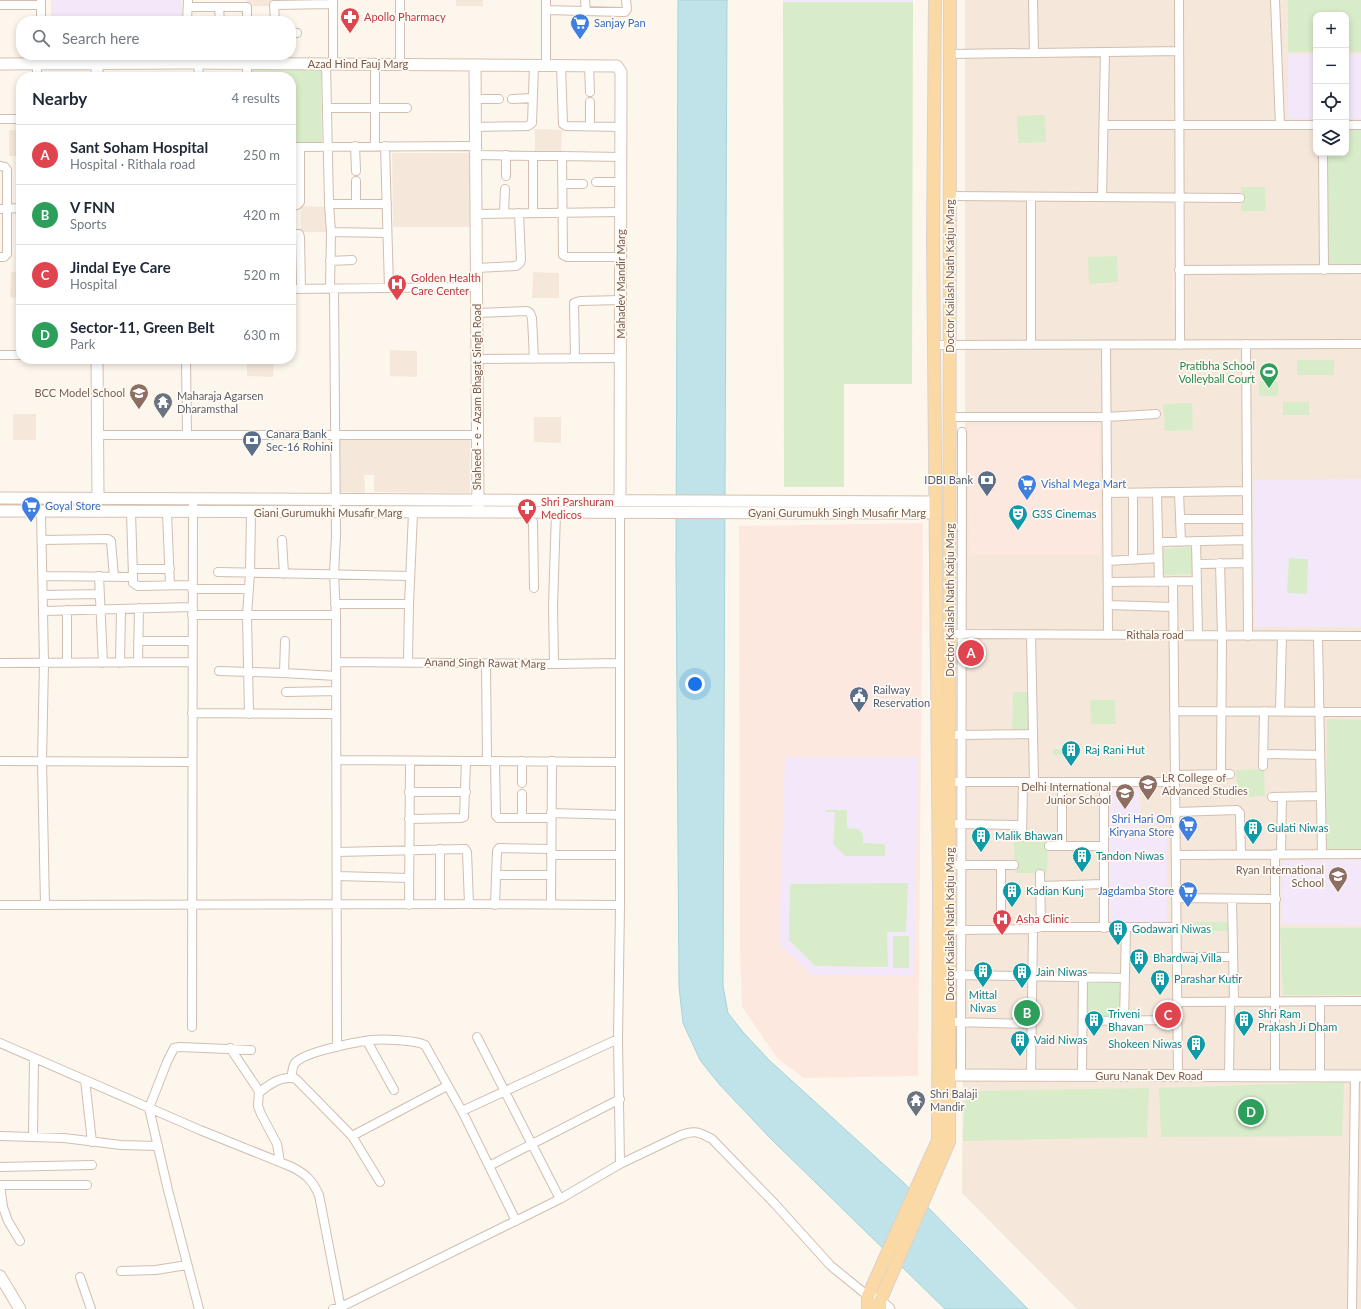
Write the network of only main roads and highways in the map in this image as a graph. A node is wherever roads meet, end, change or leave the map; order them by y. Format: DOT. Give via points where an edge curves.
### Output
graph roads {
  1 [pos="935,0"];
  2 [pos="950,0"];
  3 [pos="935,90"];
  4 [pos="950,90"];
  5 [pos="950,1075"];
  6 [pos="887,1271"];
  7 [pos="883,1306"];
  8 [pos="868,1309"];
  1 -- 3 [label="main road, Doctor Kailash Nath Katju Marg"];
  2 -- 4 [label="main road, Doctor Kailash Nath Katju Marg"];
  3 -- 4 [label="main road"];
  3 -- 5 [label="main road, Doctor Kailash Nath Katju Marg" via="933,239 939,884"];
  4 -- 5 [label="main road, Doctor Kailash Nath Katju Marg" via="950,417 956,634 956,975"];
  5 -- 6 [label="main road, Doctor Kailash Nath Katju Marg" via="938,1140"];
  5 -- 6 [label="main road, Doctor Kailash Nath Katju Marg" via="949,1142 926,1195"];
  6 -- 7 [label="main road"];
  6 -- 8 [label="main road" via="868,1296"];
}
